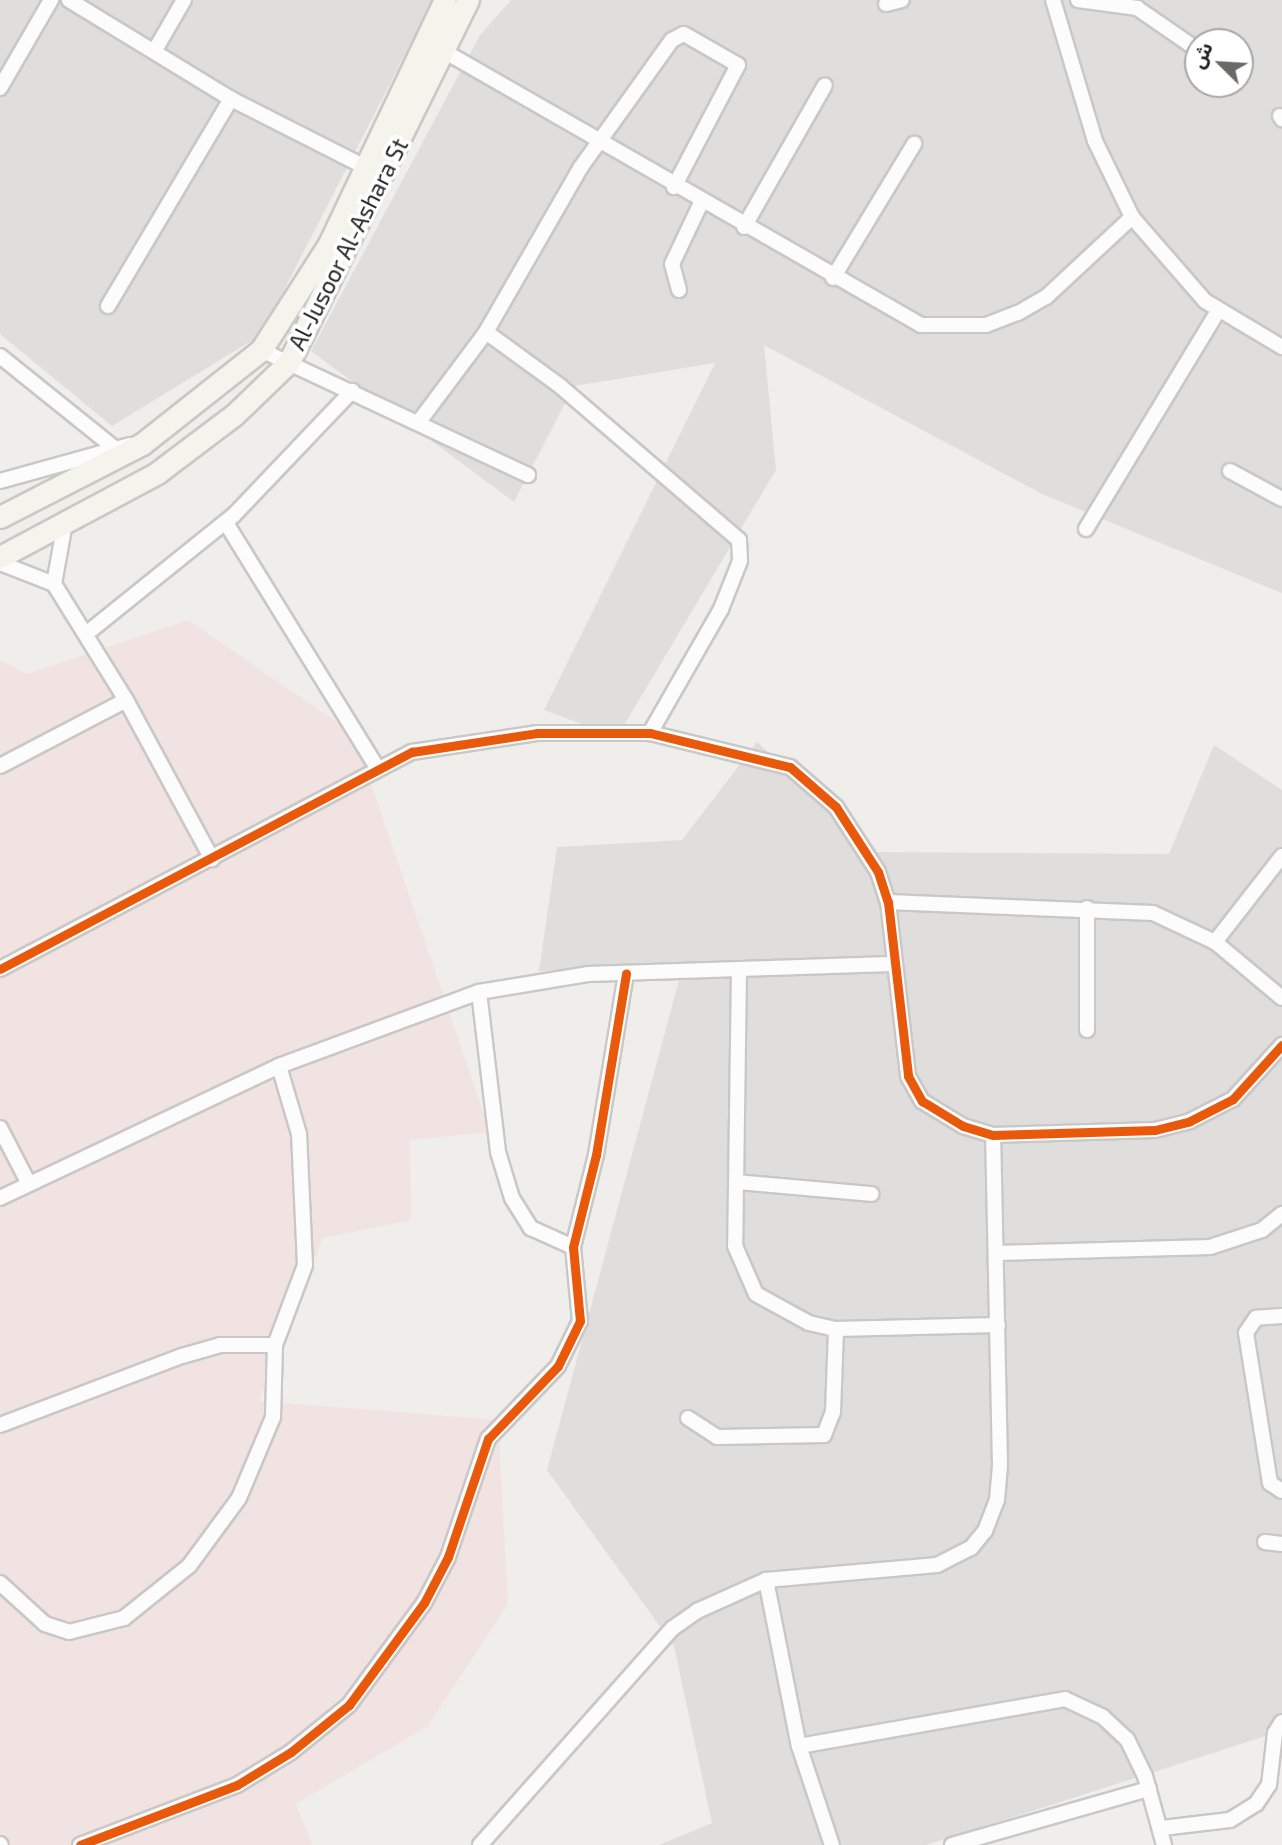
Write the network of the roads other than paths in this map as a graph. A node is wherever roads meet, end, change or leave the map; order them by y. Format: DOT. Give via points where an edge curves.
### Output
graph roads {
  1 [pos="51,0"];
  2 [pos="69,0"];
  3 [pos="184,0"];
  4 [pos="445,0"];
  5 [pos="468,0"];
  6 [pos="902,0"];
  7 [pos="1053,0"];
  8 [pos="1078,0"];
  9 [pos="886,5"];
  10 [pos="1184,40"];
  11 [pos="155,50"];
  12 [pos="442,50"];
  13 [pos="825,85"];
  14 [pos="0,88"];
  15 [pos="231,99"];
  16 [pos="600,142"];
  17 [pos="914,144"];
  18 [pos="365,167"];
  19 [pos="674,187"];
  20 [pos="701,203"];
  21 [pos="1132,216"];
  22 [pos="744,228"];
  23 [pos="833,278"];
  24 [pos="679,290"];
  25 [pos="108,306"];
  26 [pos="1218,311"];
  27 [pos="486,332"];
  28 [pos="1282,347"];
  29 [pos="261,350"];
  30 [pos="0,356"];
  31 [pos="289,362"];
  32 [pos="352,391"];
  33 [pos="418,423"];
  34 [pos="142,444"];
  35 [pos="113,447"];
  36 [pos="1230,471"];
  37 [pos="528,475"];
  38 [pos="0,481"];
  39 [pos="1282,499"];
  40 [pos="0,517"];
  41 [pos="65,523"];
  42 [pos="226,523"];
  43 [pos="1086,529"];
  44 [pos="0,557"];
  45 [pos="0,563"];
  46 [pos="54,584"];
  47 [pos="86,634"];
  48 [pos="127,700"];
  49 [pos="650,733"];
  50 [pos="0,766"];
  51 [pos="376,766"];
  52 [pos="1282,856"];
  53 [pos="212,859"];
  54 [pos="888,902"];
  55 [pos="1087,908"];
  56 [pos="1215,942"];
  57 [pos="891,964"];
  58 [pos="0,969"];
  59 [pos="739,971"];
  60 [pos="626,973"];
  61 [pos="479,992"];
  62 [pos="1282,998"];
  63 [pos="1087,1031"];
  64 [pos="1282,1045"];
  65 [pos="279,1066"];
  66 [pos="0,1128"];
  67 [pos="993,1135"];
  68 [pos="737,1182"];
  69 [pos="29,1184"];
  70 [pos="871,1194"];
  71 [pos="0,1198"];
  72 [pos="1282,1214"];
  73 [pos="573,1247"];
  74 [pos="998,1253"];
  75 [pos="1282,1316"];
  76 [pos="998,1325"];
  77 [pos="836,1329"];
  78 [pos="275,1345"];
  79 [pos="688,1418"];
  80 [pos="0,1425"];
  81 [pos="1282,1491"];
  82 [pos="1265,1542"];
  83 [pos="1282,1544"];
  84 [pos="766,1580"];
  85 [pos="0,1583"];
  86 [pos="1282,1722"];
  87 [pos="799,1746"];
  88 [pos="1149,1789"];
  89 [pos="1162,1828"];
  90 [pos="80,1845"];
  91 [pos="480,1845"];
  92 [pos="832,1845"];
  93 [pos="952,1845"];
  94 [pos="1164,1845"];
  1 -- 14 [label="street"];
  2 -- 11 [label="street"];
  3 -- 11 [label="street"];
  4 -- 18 [label="main road, Al-Jusoor Al-Ashara St"];
  5 -- 12 [label="main road, Al-Jusoor Al-Ashara St"];
  6 -- 9 [label="street"];
  7 -- 21 [label="street" via="1095,141"];
  8 -- 10 [label="street" via="1137,8"];
  11 -- 15 [label="street"];
  12 -- 16 [label="street"];
  12 -- 31 [label="main road, Al-Jusoor Al-Ashara St" via="326,298"];
  13 -- 22 [label="street"];
  15 -- 18 [label="street"];
  15 -- 25 [label="street"];
  16 -- 19 [label="street"];
  16 -- 19 [label="street" via="672,40 689,34 712,45 738,67"];
  16 -- 27 [label="street"];
  17 -- 23 [label="street"];
  18 -- 29 [label="main road, Al-Jusoor Al-Ashara St" via="301,294"];
  19 -- 20 [label="street"];
  20 -- 22 [label="street"];
  20 -- 24 [label="street" via="672,264"];
  21 -- 23 [label="street" via="1046,297 986,325 921,325"];
  21 -- 26 [label="street"];
  22 -- 23 [label="street"];
  26 -- 28 [label="street"];
  26 -- 43 [label="street"];
  27 -- 33 [label="street"];
  27 -- 49 [label="street" via="560,386 739,540 740,561 721,609"];
  29 -- 31 [label="street"];
  29 -- 34 [label="main road, Al-Jusoor Al-Ashara St"];
  30 -- 35 [label="street"];
  31 -- 32 [label="street"];
  31 -- 41 [label="main road, Al-Jusoor Al-Ashara St" via="197,446"];
  32 -- 33 [label="street"];
  32 -- 42 [label="street"];
  33 -- 37 [label="street"];
  34 -- 35 [label="street"];
  34 -- 40 [label="main road, Al-Jusoor Al-Ashara St"];
  35 -- 38 [label="street"];
  36 -- 39 [label="street"];
  41 -- 44 [label="main road, Al-Jusoor Al-Ashara St"];
  41 -- 46 [label="street"];
  42 -- 47 [label="street"];
  42 -- 51 [label="street"];
  45 -- 46 [label="street"];
  46 -- 47 [label="street"];
  47 -- 48 [label="street"];
  48 -- 50 [label="street"];
  48 -- 53 [label="street"];
  49 -- 51 [label="street" via="480,739"];
  49 -- 54 [label="street" via="764,758 804,775 852,826"];
  51 -- 53 [label="street"];
  52 -- 56 [label="street"];
  53 -- 58 [label="street"];
  54 -- 55 [label="street"];
  54 -- 57 [label="street"];
  55 -- 56 [label="street" via="1153,913"];
  55 -- 63 [label="street"];
  56 -- 62 [label="street"];
  57 -- 59 [label="street"];
  57 -- 67 [label="street" via="901,1055 913,1088 940,1114"];
  59 -- 60 [label="street"];
  59 -- 68 [label="street"];
  60 -- 61 [label="street" via="539,978"];
  60 -- 73 [label="street" via="596,1155"];
  61 -- 65 [label="street"];
  61 -- 73 [label="street" via="498,1152 512,1198 531,1228"];
  64 -- 67 [label="street" via="1233,1099 1190,1121 1155,1130"];
  65 -- 69 [label="street"];
  65 -- 78 [label="street" via="299,1134 306,1238 297,1294"];
  66 -- 69 [label="street"];
  67 -- 74 [label="street"];
  68 -- 70 [label="street"];
  68 -- 77 [label="street" via="735,1246 756,1294 808,1323"];
  69 -- 71 [label="street"];
  72 -- 74 [label="street" via="1262,1230 1210,1247"];
  73 -- 90 [label="street" via="582,1298 570,1344 488,1438 430,1591 349,1705 237,1785"];
  74 -- 76 [label="street"];
  75 -- 81 [label="street" via="1256,1318 1246,1333 1270,1483"];
  76 -- 77 [label="street"];
  76 -- 84 [label="street" via="998,1500 971,1548 956,1559 906,1571 841,1569"];
  77 -- 79 [label="street" via="833,1412 824,1434 717,1437"];
  78 -- 80 [label="street" via="220,1345 182,1356"];
  78 -- 85 [label="street" via="273,1417 260,1456 214,1536 149,1602 124,1618 69,1632 45,1624"];
  82 -- 83 [label="street"];
  84 -- 87 [label="street"];
  84 -- 91 [label="street" via="673,1628"];
  86 -- 89 [label="street" via="1275,1733 1269,1786 1256,1804 1230,1820"];
  87 -- 88 [label="street" via="1065,1699 1117,1728"];
  87 -- 92 [label="street"];
  88 -- 89 [label="street"];
  88 -- 93 [label="street"];
  89 -- 94 [label="street"];
}
